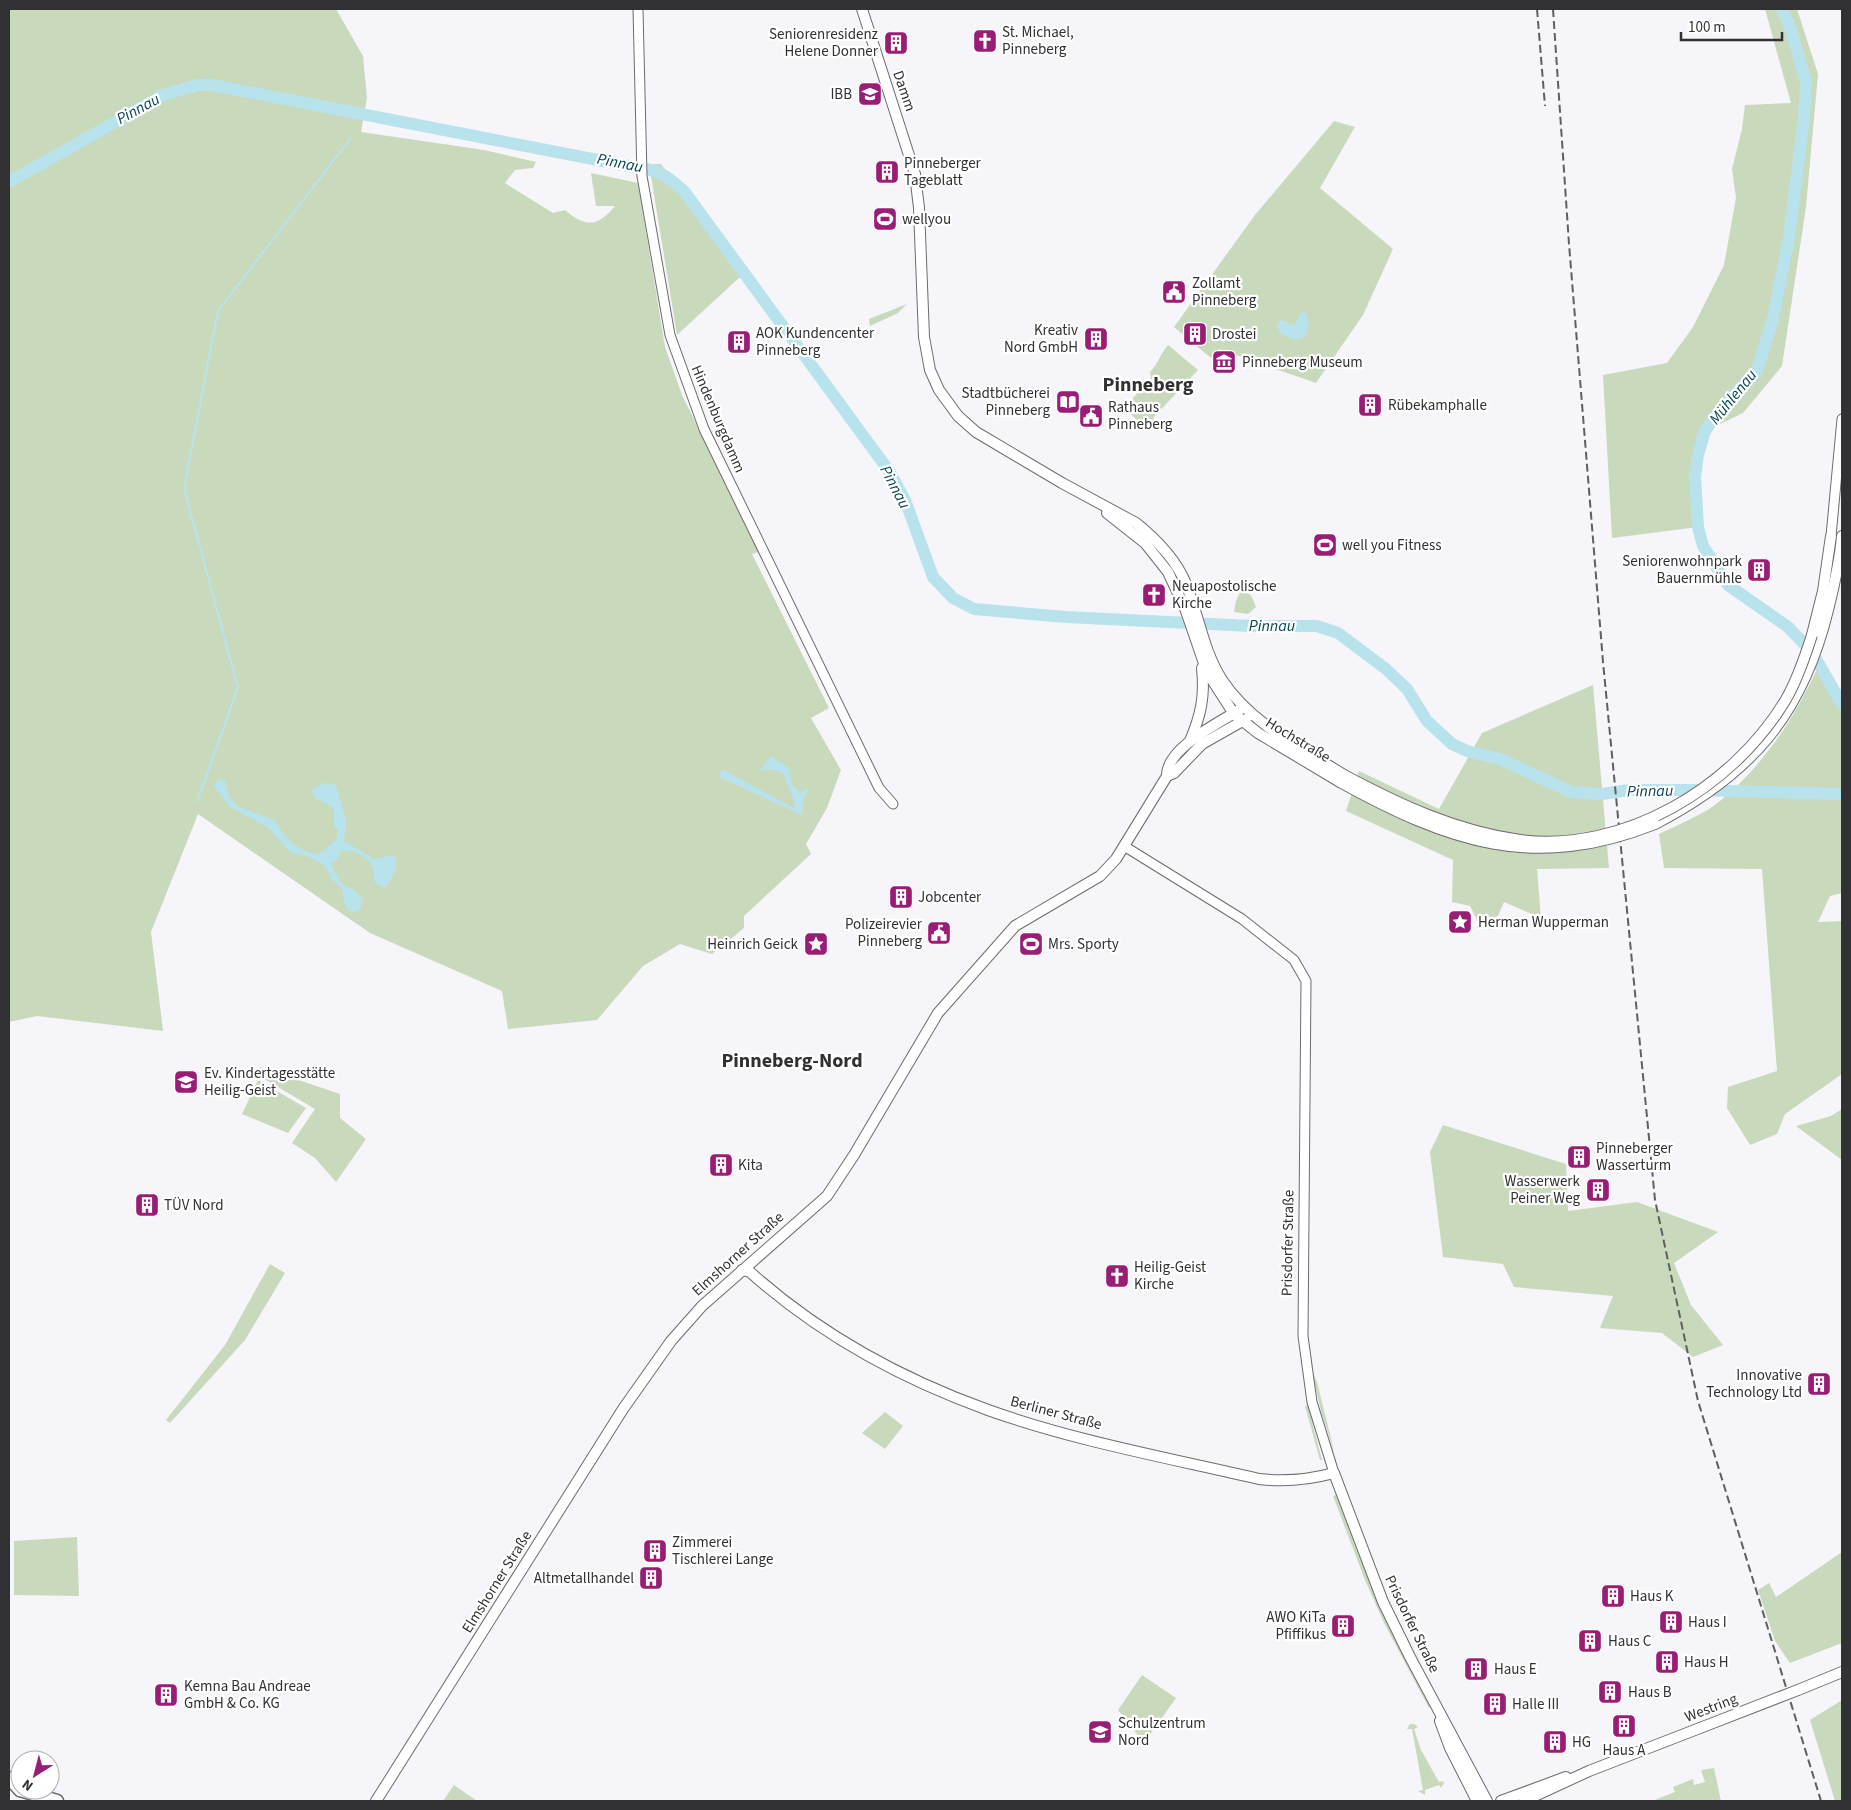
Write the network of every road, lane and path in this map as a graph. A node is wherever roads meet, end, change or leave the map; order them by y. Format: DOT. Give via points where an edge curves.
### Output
graph roads {
  1 [pos="638,9"];
  2 [pos="862,9"];
  3 [pos="1842,419"];
  4 [pos="1842,436"];
  5 [pos="1086,496"];
  6 [pos="1136,523"];
  7 [pos="1123,525"];
  8 [pos="1842,535"];
  9 [pos="1831,536"];
  10 [pos="1842,541"];
  11 [pos="1168,572"];
  12 [pos="1182,577"];
  13 [pos="1190,611"];
  14 [pos="1198,636"];
  15 [pos="1817,636"];
  16 [pos="1201,659"];
  17 [pos="1244,708"];
  18 [pos="1234,714"];
  19 [pos="1253,715"];
  20 [pos="1242,722"];
  21 [pos="1188,744"];
  22 [pos="1167,776"];
  23 [pos="1342,779"];
  24 [pos="893,804"];
  25 [pos="1124,846"];
  26 [pos="742,1270"];
  27 [pos="1334,1473"];
  28 [pos="1842,1672"];
  29 [pos="1436,1708"];
  30 [pos="1589,1771"];
  31 [pos="376,1801"];
  32 [pos="1477,1801"];
  33 [pos="1488,1801"];
  34 [pos="1501,1801"];
  35 [pos="1524,1801"];
  1 -- 24 [label="street, Hindenburgdamm" via="642,176 668,324 691,397 879,788"];
  2 -- 5 [label="main road, Damm" via="917,183 924,337 930,370 939,390 958,416 976,432"];
  3 -- 4 [label="street"];
  4 -- 9 [label="street"];
  5 -- 6 [label="main road"];
  5 -- 7 [label="main road"];
  6 -- 7 [label="main road"];
  6 -- 12 [label="main road" via="1164,549"];
  7 -- 11 [label="main road" via="1147,545"];
  8 -- 9 [label="main road"];
  8 -- 10 [label="main road"];
  9 -- 10 [label="main road"];
  9 -- 15 [label="main road"];
  10 -- 15 [label="main road"];
  11 -- 12 [label="main road"];
  11 -- 13 [label="main road"];
  12 -- 13 [label="main road"];
  13 -- 14 [label="main road"];
  14 -- 16 [label="main road"];
  14 -- 17 [label="main road" via="1221,679"];
  15 -- 23 [label="main road, bridge" via="1785,700 1744,754 1695,794 1631,826 1580,838 1522,840 1481,833 1412,810"];
  16 -- 18 [label="main road, Hochstraße" via="1214,687"];
  16 -- 21 [label="main road, Elmshorner Straße" via="1202,708"];
  17 -- 18 [label="main road, Elmshorner Straße"];
  17 -- 19 [label="main road"];
  18 -- 20 [label="main road, Hochstraße"];
  18 -- 21 [label="main road, Elmshorner Straße"];
  19 -- 20 [label="main road, Elmshorner Straße"];
  19 -- 23 [label="main road"];
  20 -- 22 [label="main road, Elmshorner Straße" via="1202,744 1174,774"];
  20 -- 23 [label="main road, Hochstraße" via="1290,754"];
  21 -- 22 [label="main road, Elmshorner Straße" via="1167,768"];
  22 -- 25 [label="main road, Elmshorner Straße"];
  25 -- 26 [label="main road, Elmshorner Straße" via="1100,876 1006,934 938,1013 827,1196"];
  25 -- 27 [label="street, Prisdorfer Straße" via="1242,919 1294,960 1306,981 1303,1336 1312,1402"];
  26 -- 27 [label="main road, Berliner Straße" via="750,1272 791,1307 857,1349 917,1380 987,1410 1259,1479 1284,1482"];
  26 -- 31 [label="main road, Elmshorner Straße" via="690,1318 638,1386"];
  27 -- 29 [label="main road, Prisdorfer Straße" via="1383,1602"];
  28 -- 30 [label="main road, Westring, bridge"];
  29 -- 32 [label="main road, Prisdorfer Straße" via="1444,1734"];
  29 -- 33 [label="main road, Prisdorfer Straße"];
  30 -- 34 [label="main road, Westring" via="1553,1780"];
  30 -- 35 [label="main road, Westring"];
}
